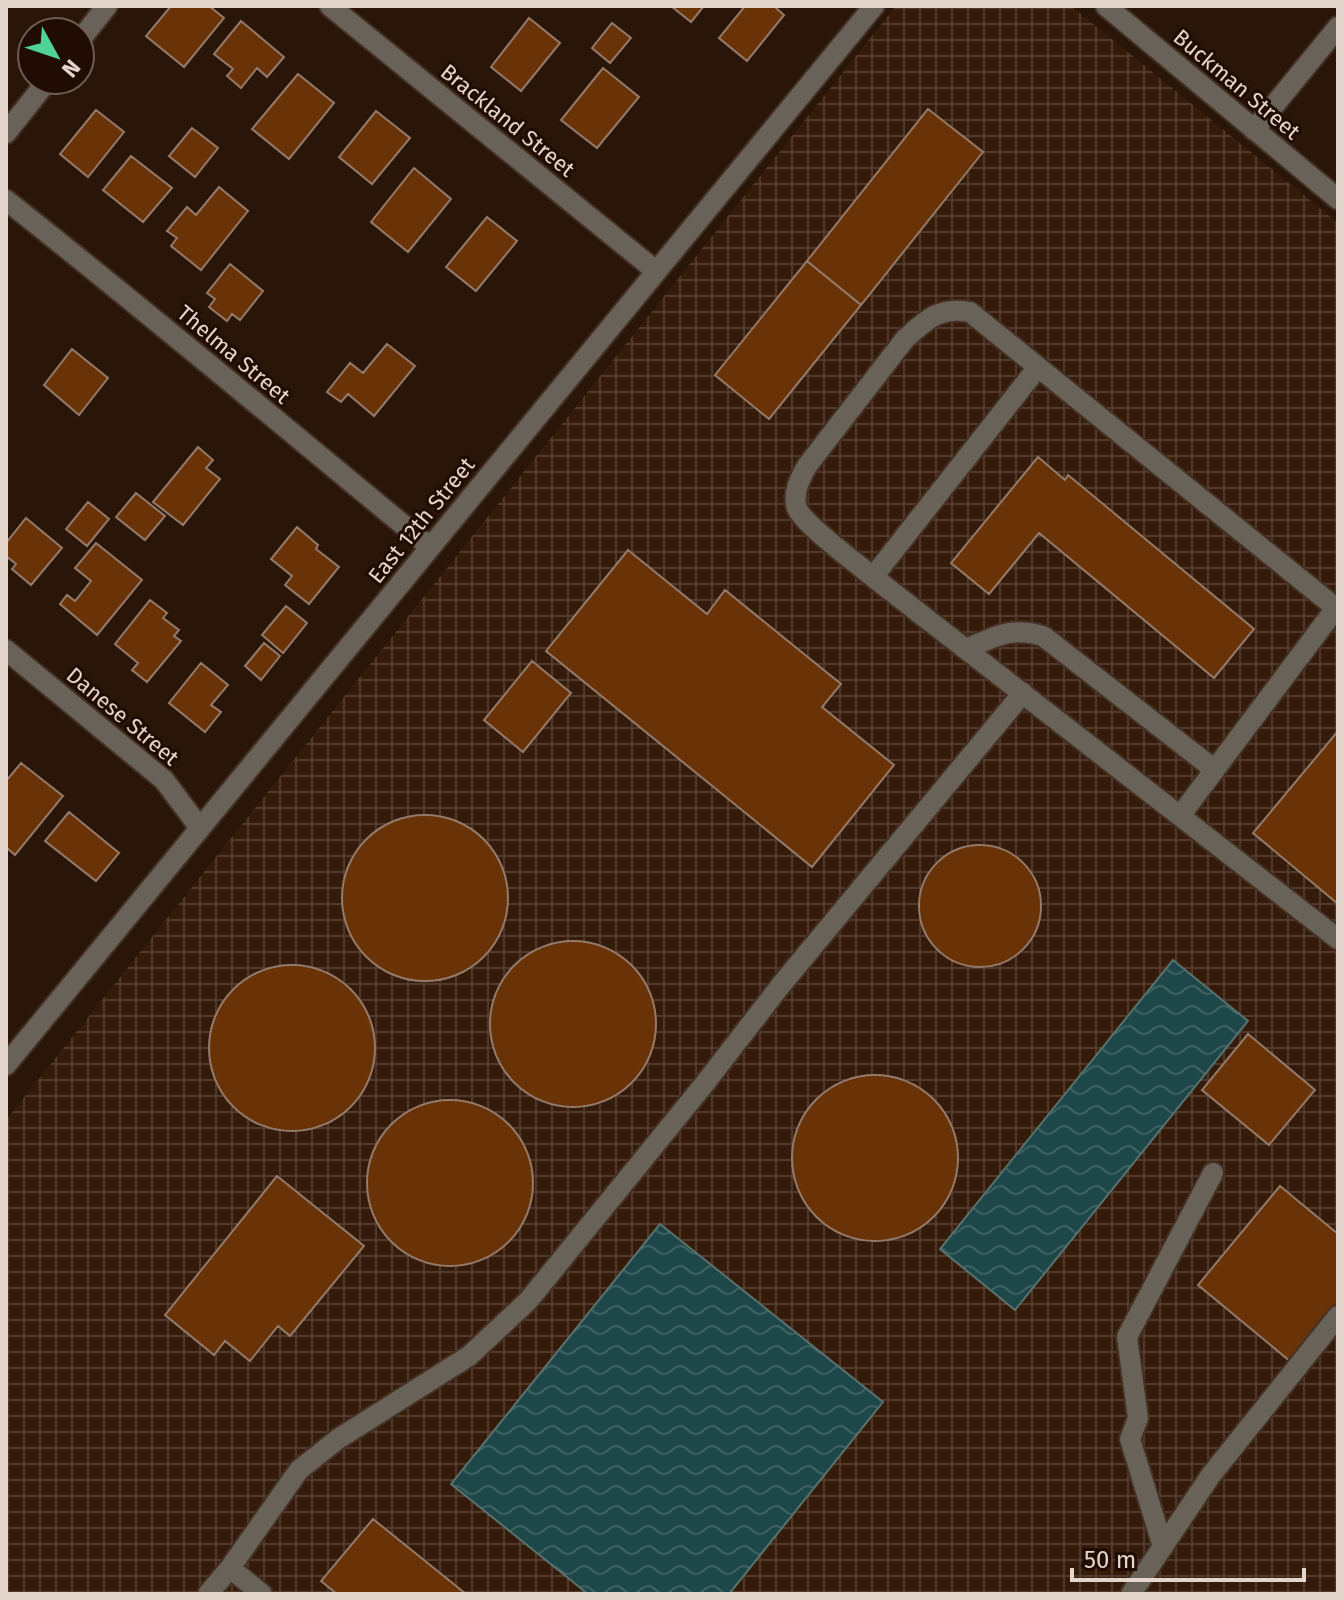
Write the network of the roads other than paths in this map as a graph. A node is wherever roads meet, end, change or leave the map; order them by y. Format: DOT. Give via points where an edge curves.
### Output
graph roads {
  1 [pos="330,6"];
  2 [pos="874,6"];
  3 [pos="1106,6"];
  4 [pos="1338,27"];
  5 [pos="35,96"];
  6 [pos="1254,130"];
  7 [pos="6,133"];
  8 [pos="1338,199"];
  9 [pos="6,200"];
  10 [pos="656,271"];
  11 [pos="1038,367"];
  12 [pos="430,547"];
  13 [pos="873,577"];
  14 [pos="1337,608"];
  15 [pos="966,649"];
  16 [pos="6,650"];
  17 [pos="1023,693"];
  18 [pos="1215,770"];
  19 [pos="1180,816"];
  20 [pos="200,828"];
  21 [pos="1338,939"];
  22 [pos="6,1065"];
  23 [pos="1213,1173"];
  24 [pos="1338,1316"];
  25 [pos="1163,1547"];
  26 [pos="230,1568"];
  27 [pos="208,1594"];
  28 [pos="262,1594"];
  29 [pos="1131,1594"];
  1 -- 10 [label="street, Brackland Street"];
  2 -- 10 [label="street, East 12th Street"];
  3 -- 6 [label="street, Buckman Street"];
  4 -- 6 [label="street"];
  5 -- 7 [label="street"];
  6 -- 8 [label="street, Buckman Street"];
  9 -- 12 [label="street, Thelma Street"];
  10 -- 12 [label="street, East 12th Street"];
  11 -- 13 [label="street"];
  11 -- 13 [label="street" via="970,312 956,309 940,312 905,339 807,466 796,493 805,520"];
  11 -- 14 [label="street"];
  12 -- 20 [label="street, East 12th Street"];
  13 -- 15 [label="street"];
  14 -- 18 [label="street"];
  15 -- 17 [label="street"];
  15 -- 18 [label="street" via="1010,631 1043,636"];
  16 -- 20 [label="street, Danese Street" via="164,780"];
  17 -- 19 [label="street"];
  17 -- 26 [label="street" via="528,1301 469,1356 338,1439 299,1470"];
  18 -- 19 [label="street"];
  19 -- 21 [label="street"];
  20 -- 22 [label="street, East 12th Street"];
  23 -- 25 [label="street" via="1127,1337 1138,1418 1130,1439"];
  24 -- 25 [label="street" via="1211,1475"];
  25 -- 29 [label="street"];
  26 -- 27 [label="street"];
  26 -- 28 [label="street"];
}
